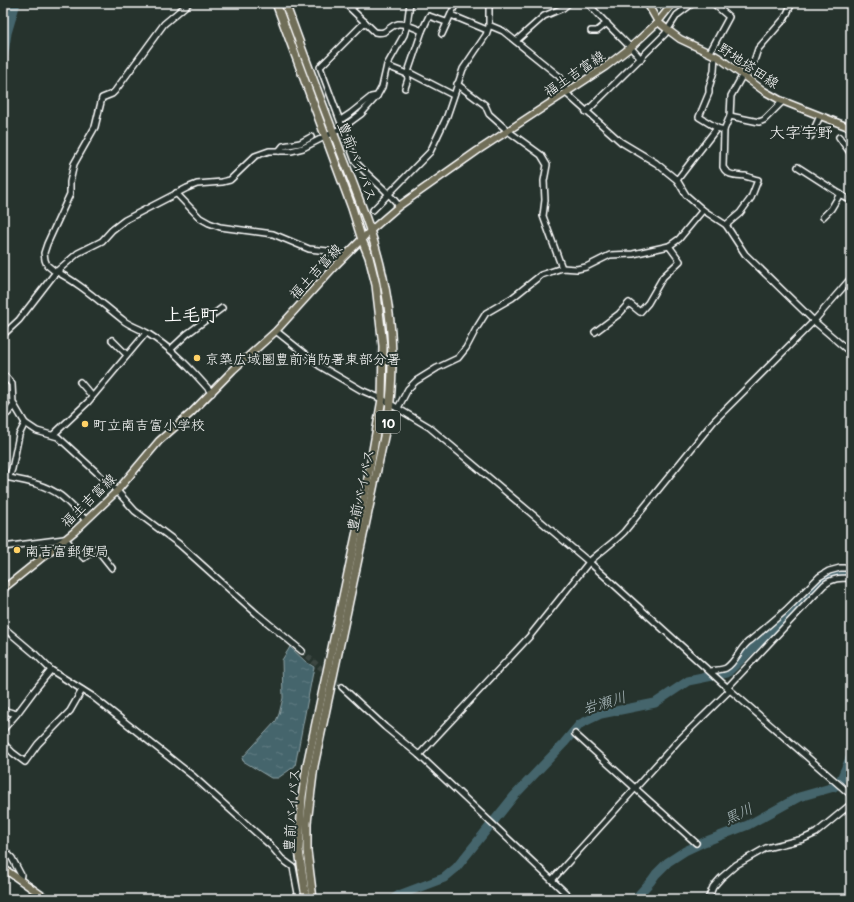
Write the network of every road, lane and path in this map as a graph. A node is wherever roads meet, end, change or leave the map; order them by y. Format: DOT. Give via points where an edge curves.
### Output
graph roads {
  1 [pos="188,3"];
  2 [pos="276,3"];
  3 [pos="285,3"];
  4 [pos="345,3"];
  5 [pos="359,3"];
  6 [pos="410,3"];
  7 [pos="456,3"];
  8 [pos="489,3"];
  9 [pos="569,3"];
  10 [pos="588,3"];
  11 [pos="647,3"];
  12 [pos="673,3"];
  13 [pos="693,3"];
  14 [pos="712,3"];
  15 [pos="792,3"];
  16 [pos="350,8"];
  17 [pos="451,15"];
  18 [pos="365,22"];
  19 [pos="446,22"];
  20 [pos="658,22"];
  21 [pos="607,23"];
  22 [pos="407,25"];
  23 [pos="491,26"];
  24 [pos="487,30"];
  25 [pos="668,30"];
  26 [pos="422,31"];
  27 [pos="591,31"];
  28 [pos="442,34"];
  29 [pos="516,41"];
  30 [pos="631,47"];
  31 [pos="712,54"];
  32 [pos="641,59"];
  33 [pos="387,66"];
  34 [pos="408,73"];
  35 [pos="742,76"];
  36 [pos="457,84"];
  37 [pos="405,88"];
  38 [pos="566,94"];
  39 [pos="377,96"];
  40 [pos="454,96"];
  41 [pos="783,101"];
  42 [pos="586,112"];
  43 [pos="730,116"];
  44 [pos="820,116"];
  45 [pos="342,119"];
  46 [pos="342,128"];
  47 [pos="717,128"];
  48 [pos="851,128"];
  49 [pos="724,130"];
  50 [pos="801,130"];
  51 [pos="508,131"];
  52 [pos="333,132"];
  53 [pos="325,136"];
  54 [pos="311,137"];
  55 [pos="839,137"];
  56 [pos="279,151"];
  57 [pos="851,154"];
  58 [pos="798,167"];
  59 [pos="677,180"];
  60 [pos="176,194"];
  61 [pos="390,194"];
  62 [pos="840,194"];
  63 [pos="851,201"];
  64 [pos="399,206"];
  65 [pos="373,210"];
  66 [pos="703,210"];
  67 [pos="823,217"];
  68 [pos="726,225"];
  69 [pos="370,231"];
  70 [pos="362,240"];
  71 [pos="669,246"];
  72 [pos="342,258"];
  73 [pos="562,268"];
  74 [pos="56,272"];
  75 [pos="851,278"];
  76 [pos="222,308"];
  77 [pos="814,321"];
  78 [pos="276,330"];
  79 [pos="146,332"];
  80 [pos="595,332"];
  81 [pos="3,335"];
  82 [pos="112,340"];
  83 [pos="171,349"];
  84 [pos="851,353"];
  85 [pos="127,355"];
  86 [pos="3,374"];
  87 [pos="80,382"];
  88 [pos="212,393"];
  89 [pos="92,396"];
  90 [pos="382,399"];
  91 [pos="390,404"];
  92 [pos="14,405"];
  93 [pos="398,408"];
  94 [pos="3,416"];
  95 [pos="25,422"];
  96 [pos="53,434"];
  97 [pos="4,478"];
  98 [pos="116,491"];
  99 [pos="86,520"];
  100 [pos="65,539"];
  101 [pos="3,547"];
  102 [pos="589,562"];
  103 [pos="112,568"];
  104 [pos="851,568"];
  105 [pos="851,578"];
  106 [pos="3,589"];
  107 [pos="3,627"];
  108 [pos="302,651"];
  109 [pos="51,670"];
  110 [pos="712,673"];
  111 [pos="342,687"];
  112 [pos="729,689"];
  113 [pos="82,690"];
  114 [pos="3,710"];
  115 [pos="16,714"];
  116 [pos="3,730"];
  117 [pos="575,734"];
  118 [pos="3,743"];
  119 [pos="419,755"];
  120 [pos="635,789"];
  121 [pos="849,794"];
  122 [pos="851,804"];
  123 [pos="696,843"];
  124 [pos="3,849"];
  125 [pos="303,850"];
  126 [pos="3,868"];
  127 [pos="20,880"];
  128 [pos="552,880"];
  129 [pos="47,899"];
  130 [pos="299,899"];
  131 [pos="306,899"];
  132 [pos="313,899"];
  133 [pos="572,899"];
  134 [pos="708,899"];
  1 -- 74 [label="street" via="164,24 115,91 102,98 94,127 74,164 70,194 44,253 47,265"];
  2 -- 53 [label="highway, 豊前バイパス / 10"];
  3 -- 52 [label="highway, 豊前バイパス / 10"];
  4 -- 16 [label="street"];
  5 -- 16 [label="street"];
  6 -- 22 [label="street"];
  7 -- 17 [label="street"];
  8 -- 24 [label="street"];
  9 -- 29 [label="street" via="544,16"];
  10 -- 21 [label="street"];
  11 -- 20 [label="main road, 野地塔田線"];
  12 -- 20 [label="main road, 福土吉富線"];
  13 -- 25 [label="street" via="678,15"];
  14 -- 31 [label="street" via="729,17"];
  15 -- 35 [label="street" via="785,18 758,49 754,61"];
  16 -- 18 [label="street"];
  17 -- 19 [label="street"];
  17 -- 24 [label="street"];
  18 -- 22 [label="street" via="375,32 380,33 386,32 393,25"];
  18 -- 46 [label="street" via="320,67"];
  19 -- 26 [label="street" via="429,16"];
  19 -- 28 [label="street"];
  20 -- 25 [label="main road, 野地塔田線"];
  20 -- 30 [label="main road, 福土吉富線"];
  21 -- 27 [label="street" via="597,31"];
  21 -- 30 [label="street"];
  22 -- 26 [label="street"];
  22 -- 33 [label="street"];
  23 -- 29 [label="street"];
  24 -- 36 [label="street" via="486,36 463,69"];
  25 -- 31 [label="main road, 野地塔田線" via="680,39"];
  25 -- 32 [label="street"];
  26 -- 34 [label="street"];
  29 -- 38 [label="street" via="560,77"];
  30 -- 32 [label="street"];
  30 -- 38 [label="main road, 福土吉富線"];
  31 -- 35 [label="main road, 野地塔田線"];
  31 -- 47 [label="street" via="714,71 699,118"];
  32 -- 42 [label="street"];
  33 -- 34 [label="street"];
  33 -- 39 [label="street"];
  34 -- 37 [label="street"];
  34 -- 40 [label="street"];
  35 -- 41 [label="main road, 野地塔田線" via="764,92"];
  35 -- 43 [label="street" via="731,96"];
  36 -- 40 [label="street"];
  36 -- 51 [label="street" via="485,105 489,114"];
  38 -- 42 [label="street"];
  38 -- 51 [label="main road, 福土吉富線"];
  39 -- 45 [label="street" via="371,97"];
  39 -- 46 [label="street" via="361,114"];
  40 -- 61 [label="street" via="430,152"];
  41 -- 43 [label="street" via="759,122"];
  41 -- 44 [label="main road, 野地塔田線"];
  42 -- 59 [label="street" via="622,142 656,163"];
  43 -- 49 [label="street"];
  44 -- 48 [label="main road, 野地塔田線"];
  44 -- 50 [label="street" via="812,135"];
  46 -- 52 [label="street"];
  46 -- 61 [label="street" via="355,161"];
  47 -- 49 [label="street"];
  47 -- 59 [label="street"];
  49 -- 68 [label="street" via="723,167 727,173 758,180 744,208"];
  51 -- 64 [label="main road, 福土吉富線"];
  51 -- 73 [label="street" via="540,155 547,164 543,216"];
  52 -- 53 [label="street"];
  52 -- 69 [label="highway, 豊前バイパス / 10"];
  53 -- 56 [label="street" via="303,148"];
  53 -- 70 [label="highway, 豊前バイパス / 10"];
  54 -- 56 [label="street" via="300,143 283,146"];
  55 -- 57 [label="street"];
  56 -- 60 [label="street" via="269,151 255,156 230,180 197,184"];
  58 -- 62 [label="street"];
  59 -- 66 [label="street" via="686,195"];
  60 -- 72 [label="street" via="200,218 209,223 220,227 273,234 309,249 328,251"];
  60 -- 74 [label="street" via="125,220 102,241 78,253"];
  61 -- 64 [label="street"];
  61 -- 65 [label="street"];
  62 -- 63 [label="street"];
  62 -- 67 [label="street"];
  64 -- 69 [label="main road, 福土吉富線"];
  66 -- 68 [label="street"];
  66 -- 71 [label="street" via="679,239"];
  68 -- 77 [label="street" via="745,254"];
  69 -- 70 [label="main road, 福土吉富線"];
  69 -- 91 [label="highway, 豊前バイパス / 10" via="384,282 388,311 392,347"];
  70 -- 72 [label="main road, 福土吉富線"];
  70 -- 90 [label="highway, 豊前バイパス / 10" via="369,258 380,312 383,346"];
  71 -- 73 [label="street" via="632,254 610,255 577,269"];
  71 -- 80 [label="street" via="680,261 663,277 648,303 640,312 629,303"];
  72 -- 78 [label="main road, 福土吉富線"];
  73 -- 93 [label="street" via="541,275 512,298 486,313 458,358 416,381 408,389"];
  74 -- 79 [label="street" via="93,296 124,321"];
  74 -- 81 [label="street" via="19,320"];
  75 -- 77 [label="street"];
  76 -- 83 [label="street"];
  77 -- 84 [label="street"];
  77 -- 102 [label="street" via="714,421 616,541"];
  78 -- 88 [label="main road, 福土吉富線"];
  78 -- 90 [label="street" via="320,366"];
  79 -- 83 [label="street"];
  79 -- 85 [label="street"];
  82 -- 85 [label="street"];
  83 -- 88 [label="street"];
  85 -- 89 [label="street"];
  86 -- 92 [label="street" via="12,384"];
  87 -- 89 [label="street"];
  88 -- 98 [label="main road, 福土吉富線" via="159,441"];
  89 -- 96 [label="street"];
  90 -- 91 [label="street"];
  90 -- 125 [label="highway, 豊前バイパス / 10" via="367,484 307,765 302,797"];
  91 -- 93 [label="street"];
  91 -- 125 [label="highway, 豊前バイパス / 10" via="375,487 314,766"];
  92 -- 94 [label="street"];
  92 -- 95 [label="street"];
  93 -- 102 [label="street" via="429,427"];
  95 -- 96 [label="street" via="37,431"];
  95 -- 97 [label="street" via="19,434 12,469"];
  96 -- 98 [label="street"];
  97 -- 99 [label="street" via="49,489 61,496"];
  98 -- 99 [label="main road, 福土吉富線"];
  98 -- 108 [label="street" via="135,511 179,544"];
  99 -- 100 [label="main road, 福土吉富線"];
  100 -- 101 [label="street"];
  100 -- 103 [label="street" via="84,558 96,548"];
  100 -- 106 [label="main road, 福土吉富線"];
  102 -- 110 [label="street"];
  102 -- 119 [label="street" via="529,637"];
  104 -- 110 [label="street" via="829,571 819,577 786,610 745,643 725,668"];
  105 -- 112 [label="street" via="829,581"];
  107 -- 109 [label="street"];
  109 -- 113 [label="street"];
  109 -- 115 [label="street"];
  110 -- 112 [label="street"];
  111 -- 119 [label="street"];
  112 -- 120 [label="street"];
  112 -- 121 [label="street"];
  113 -- 118 [label="street" via="70,711 38,744 25,762"];
  113 -- 130 [label="street" via="194,777 293,867"];
  114 -- 115 [label="street"];
  115 -- 116 [label="street"];
  117 -- 120 [label="street"];
  119 -- 128 [label="street"];
  120 -- 123 [label="street"];
  120 -- 128 [label="street"];
  122 -- 134 [label="street" via="816,833 803,839 766,848 736,865 713,887"];
  124 -- 127 [label="street" via="22,875"];
  125 -- 131 [label="highway, 豊前バイパス / 10"];
  125 -- 132 [label="highway, 豊前バイパス / 10"];
  126 -- 127 [label="main road"];
  127 -- 129 [label="main road"];
  128 -- 133 [label="street"];
}
